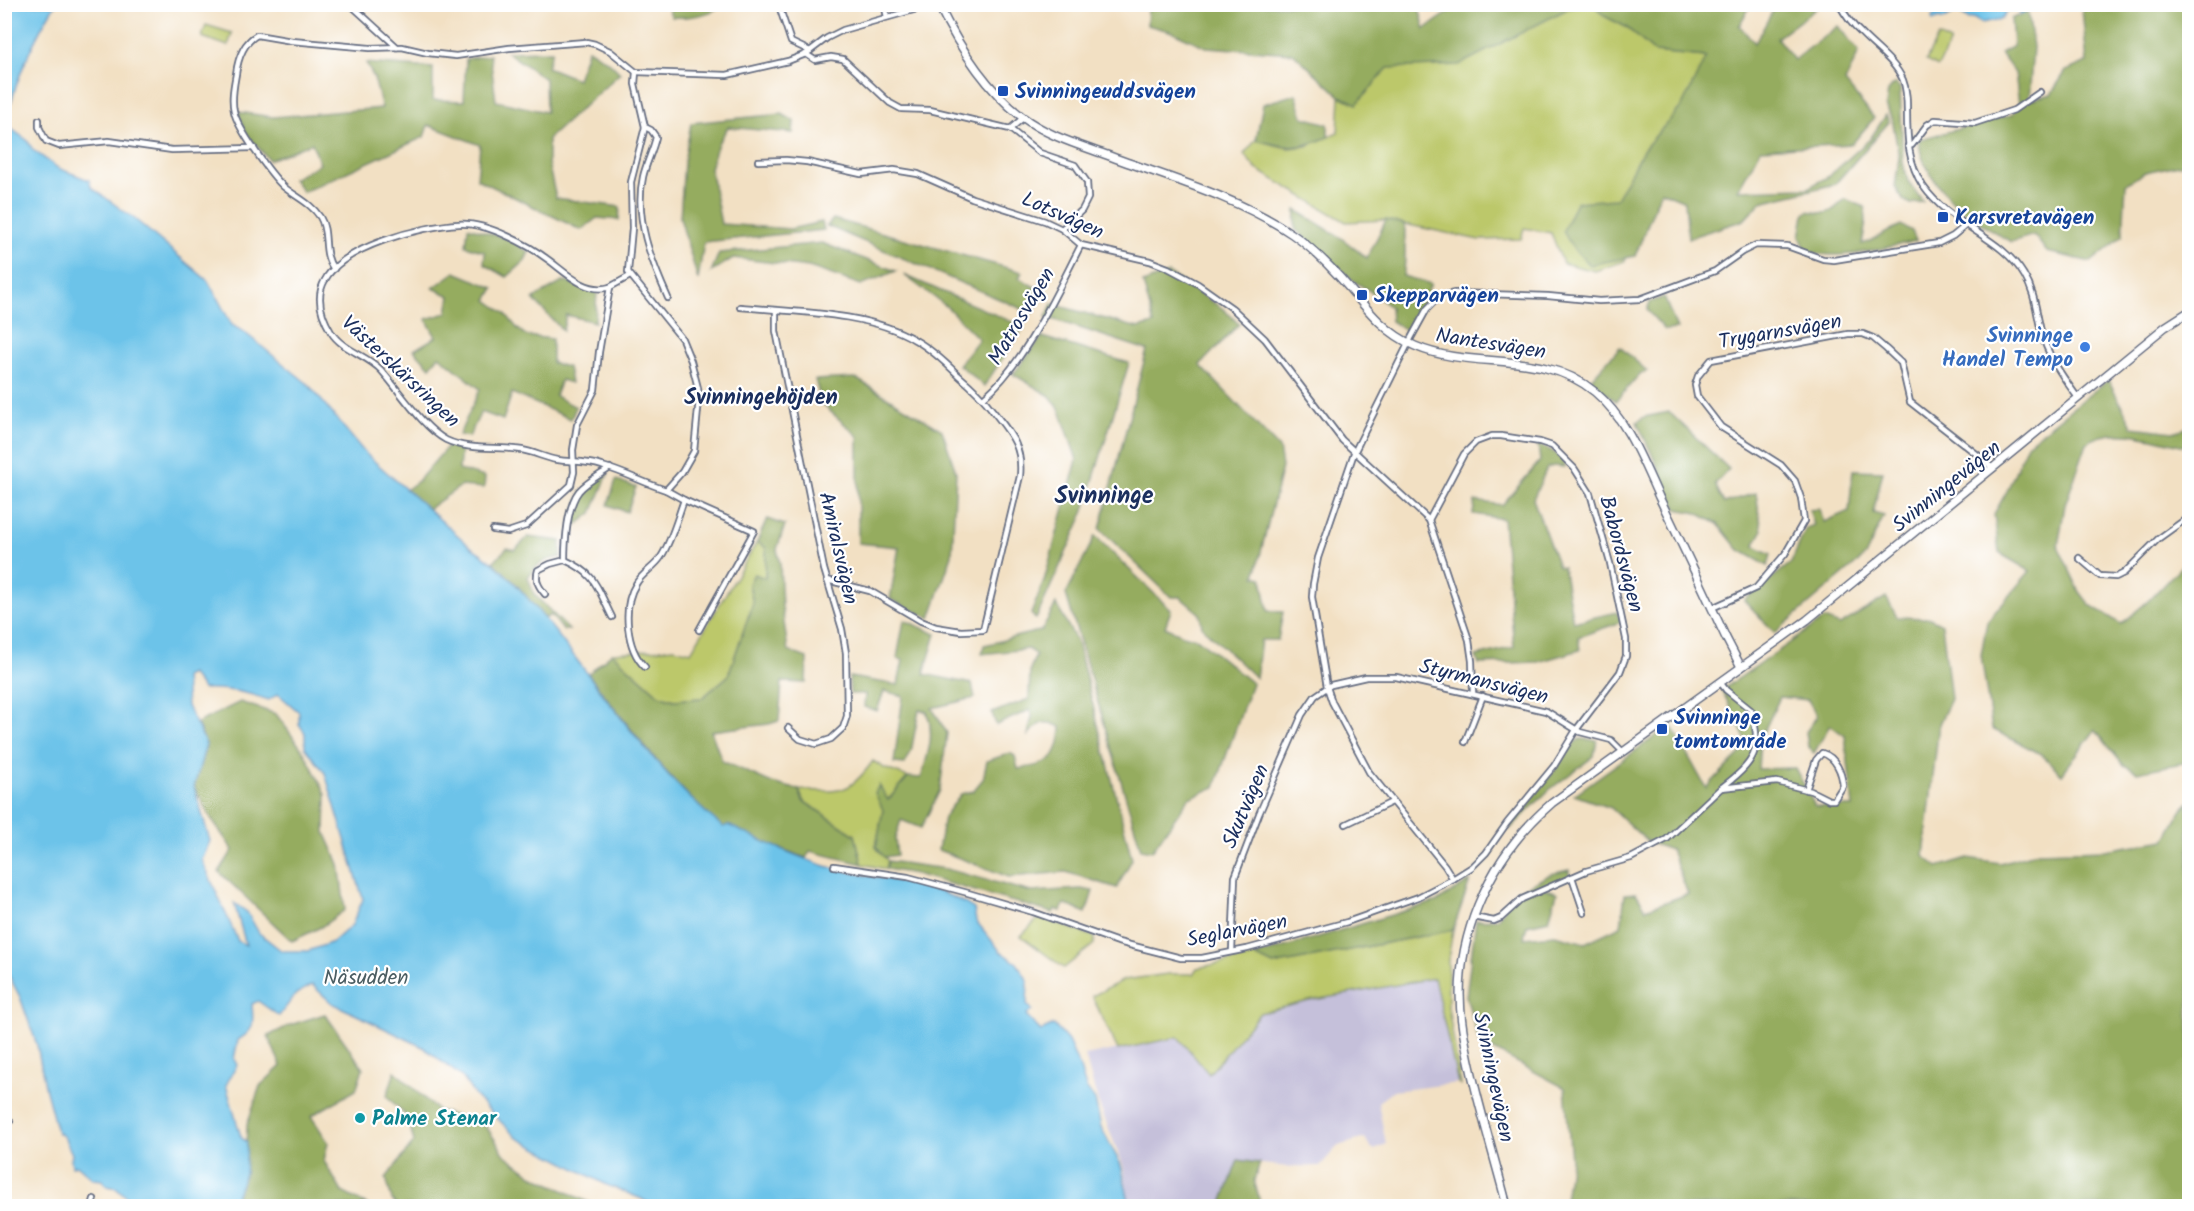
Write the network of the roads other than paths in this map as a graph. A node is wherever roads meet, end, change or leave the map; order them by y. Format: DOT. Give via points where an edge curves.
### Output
graph roads {
  1 [pos="350,4"];
  2 [pos="884,4"];
  3 [pos="937,4"];
  4 [pos="1839,4"];
  5 [pos="780,9"];
  6 [pos="887,17"];
  7 [pos="397,47"];
  8 [pos="808,52"];
  9 [pos="636,72"];
  10 [pos="2040,92"];
  11 [pos="1023,118"];
  12 [pos="39,120"];
  13 [pos="645,127"];
  14 [pos="1010,129"];
  15 [pos="1908,146"];
  16 [pos="254,148"];
  17 [pos="758,161"];
  18 [pos="1965,226"];
  19 [pos="1062,230"];
  20 [pos="1081,245"];
  21 [pos="334,269"];
  22 [pos="630,276"];
  23 [pos="610,287"];
  24 [pos="668,298"];
  25 [pos="740,307"];
  26 [pos="2190,310"];
  27 [pos="776,312"];
  28 [pos="1408,343"];
  29 [pos="983,398"];
  30 [pos="2078,398"];
  31 [pos="1354,453"];
  32 [pos="575,462"];
  33 [pos="610,468"];
  34 [pos="1993,469"];
  35 [pos="666,490"];
  36 [pos="684,500"];
  37 [pos="2190,516"];
  38 [pos="1429,520"];
  39 [pos="492,530"];
  40 [pos="2079,558"];
  41 [pos="565,561"];
  42 [pos="827,580"];
  43 [pos="545,594"];
  44 [pos="1712,608"];
  45 [pos="612,617"];
  46 [pos="699,630"];
  47 [pos="645,667"];
  48 [pos="1741,667"];
  49 [pos="1720,682"];
  50 [pos="1327,687"];
  51 [pos="1473,693"];
  52 [pos="1483,696"];
  53 [pos="788,728"];
  54 [pos="1576,730"];
  55 [pos="1465,742"];
  56 [pos="1622,752"];
  57 [pos="1721,788"];
  58 [pos="1806,790"];
  59 [pos="1392,802"];
  60 [pos="1346,824"];
  61 [pos="834,866"];
  62 [pos="1572,877"];
  63 [pos="1453,879"];
  64 [pos="1584,913"];
  65 [pos="1473,917"];
  66 [pos="1232,951"];
  67 [pos="94,1199"];
  68 [pos="92,1206"];
  69 [pos="1507,1206"];
  1 -- 7 [label="street"];
  2 -- 6 [label="street"];
  3 -- 6 [label="street"];
  3 -- 11 [label="main road, Nantesvägen" via="984,78"];
  4 -- 15 [label="street" via="1854,26 1901,75 1906,92"];
  5 -- 8 [label="street" via="791,42"];
  6 -- 8 [label="street" via="834,34"];
  7 -- 9 [label="street" via="456,56 586,42 610,51"];
  7 -- 16 [label="street" via="340,46 264,35 249,39 236,70 233,100 234,114"];
  8 -- 9 [label="street" via="788,61 727,75"];
  8 -- 14 [label="street" via="815,60 843,59 901,109 930,110"];
  9 -- 13 [label="street"];
  10 -- 15 [label="street" via="2014,110 1979,122 1935,120"];
  11 -- 14 [label="street"];
  11 -- 28 [label="main road, Nantesvägen" via="1070,142 1238,204 1270,220 1312,250 1377,321"];
  12 -- 16 [label="street" via="46,141 59,146 109,141 172,150"];
  13 -- 22 [label="street" via="631,182"];
  13 -- 24 [label="street" via="656,137 643,177 644,234"];
  14 -- 19 [label="street" via="1040,153 1075,165 1087,182 1085,206"];
  15 -- 18 [label="street" via="1924,187"];
  16 -- 21 [label="street" via="282,184 318,214 324,226 327,258"];
  17 -- 19 [label="street, Lotsvägen" via="807,162 861,174 908,171"];
  18 -- 28 [label="street" via="1939,243 1834,260 1787,246 1756,245 1715,271 1640,299 1599,301 1455,293 1440,296 1427,309"];
  18 -- 30 [label="street" via="2001,249 2023,273 2035,299 2049,352"];
  19 -- 20 [label="street, Lotsvägen"];
  20 -- 29 [label="street, Matrosvägen" via="1018,358"];
  20 -- 31 [label="street, Lotsvägen" via="1168,268 1232,308 1265,339"];
  21 -- 23 [label="street" via="388,239 429,227 466,224 519,242 575,280 599,288"];
  21 -- 32 [label="street, Västerskärsringen" via="324,281 320,299 332,333 376,365 438,435 458,444 521,450"];
  22 -- 23 [label="street"];
  22 -- 35 [label="street" via="682,339 698,388 694,451"];
  23 -- 32 [label="street" via="595,390 578,425"];
  25 -- 27 [label="street"];
  26 -- 30 [label="main road, Svinningevägen"];
  27 -- 29 [label="street" via="839,317 900,332 929,349"];
  27 -- 42 [label="street, Amiralsvägen" via="776,332"];
  28 -- 31 [label="street"];
  28 -- 44 [label="main road, Nantesvägen" via="1441,354 1539,366 1564,373 1594,391 1628,432"];
  29 -- 42 [label="street" via="1011,435 1022,462 983,630 936,627 870,591"];
  30 -- 34 [label="main road, Svinningevägen"];
  31 -- 38 [label="street, Lotsvägen"];
  31 -- 50 [label="street" via="1327,529 1313,584"];
  32 -- 33 [label="street, Västerskärsringen"];
  32 -- 39 [label="street" via="571,484 526,526 508,532"];
  33 -- 35 [label="street, Västerskärsringen"];
  33 -- 41 [label="street" via="579,492 567,528"];
  34 -- 44 [label="street, Trygarnsvägen" via="1910,402 1901,363 1863,334 1711,360 1698,376 1697,396 1720,427 1781,465 1795,481 1804,521 1785,554 1756,588"];
  34 -- 48 [label="main road, Svinningevägen" via="1826,606"];
  35 -- 36 [label="street, Västerskärsringen"];
  36 -- 46 [label="street, Västerskärsringen" via="754,531"];
  36 -- 47 [label="street" via="662,556 636,583 629,607 630,639"];
  37 -- 40 [label="street" via="2158,539 2119,576 2100,576"];
  38 -- 51 [label="street" via="1469,640"];
  38 -- 54 [label="street, Babordsvägen" via="1464,454 1483,438 1501,436 1549,444 1580,476 1592,500 1610,563 1623,615 1626,651 1619,674"];
  41 -- 43 [label="street" via="538,570 536,578"];
  41 -- 45 [label="street" via="581,567 595,580"];
  42 -- 53 [label="street, Amiralsvägen" via="846,653 846,720 836,735 818,744 804,741"];
  44 -- 48 [label="main road, Nantesvägen"];
  48 -- 49 [label="main road, Svinningevägen"];
  49 -- 56 [label="main road, Svinningevägen"];
  49 -- 57 [label="street" via="1751,710 1757,741 1749,762"];
  50 -- 51 [label="street, Styrmansvägen" via="1366,677 1389,676"];
  50 -- 59 [label="street" via="1352,743"];
  50 -- 66 [label="street, Skutvägen" via="1311,700 1302,715 1239,864 1233,897"];
  51 -- 52 [label="street, Styrmansvägen"];
  52 -- 54 [label="street, Styrmansvägen" via="1546,711"];
  52 -- 55 [label="street"];
  54 -- 56 [label="street, Styrmansvägen" via="1607,738"];
  54 -- 63 [label="street, Seglarvägen" via="1554,766 1486,853"];
  56 -- 65 [label="main road, Svinningevägen" via="1527,826 1496,868"];
  57 -- 58 [label="street" via="1777,782"];
  57 -- 62 [label="street" via="1667,839 1631,858"];
  58 -- 58 [label="street" via="1817,757 1827,754 1844,786 1834,800"];
  59 -- 60 [label="street"];
  59 -- 63 [label="street"];
  61 -- 66 [label="street, Seglarvägen" via="908,877 968,893 1171,956 1193,958"];
  62 -- 64 [label="street"];
  62 -- 65 [label="street" via="1522,899 1494,921"];
  63 -- 66 [label="street, Seglarvägen" via="1366,916"];
  65 -- 69 [label="main road, Svinningevägen" via="1463,965 1463,1029"];
  67 -- 68 [label="street"];
}
